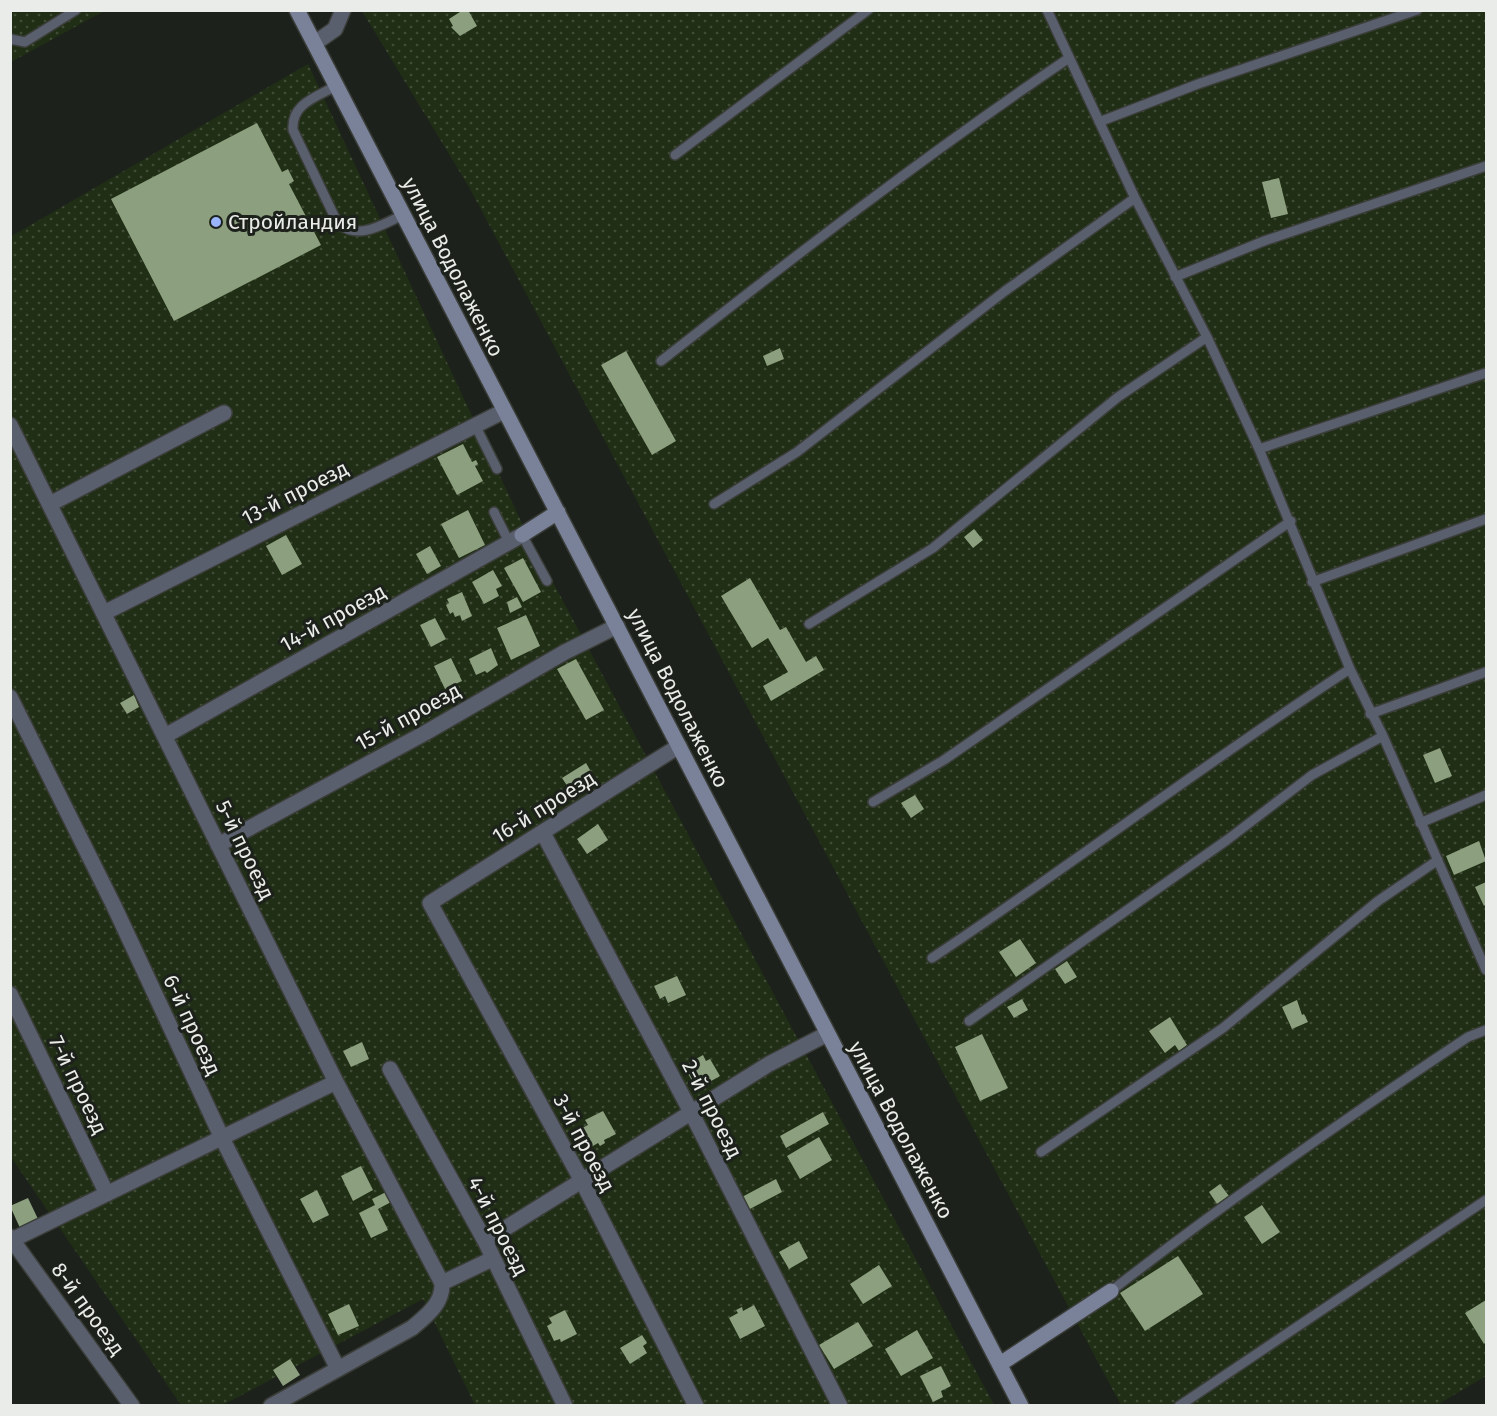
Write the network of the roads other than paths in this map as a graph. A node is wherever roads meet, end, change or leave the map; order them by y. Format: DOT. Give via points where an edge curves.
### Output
graph roads {
  1 [pos="76,10"];
  2 [pos="297,10"];
  3 [pos="343,10"];
  4 [pos="867,10"];
  5 [pos="1047,10"];
  6 [pos="1417,10"];
  7 [pos="10,39"];
  8 [pos="315,44"];
  9 [pos="1069,58"];
  10 [pos="336,86"];
  11 [pos="1099,122"];
  12 [pos="675,155"];
  13 [pos="1486,166"];
  14 [pos="1134,198"];
  15 [pos="402,215"];
  16 [pos="1175,276"];
  17 [pos="1207,337"];
  18 [pos="661,361"];
  19 [pos="1486,373"];
  20 [pos="504,411"];
  21 [pos="224,413"];
  22 [pos="10,425"];
  23 [pos="475,426"];
  24 [pos="1259,449"];
  25 [pos="497,469"];
  26 [pos="50,504"];
  27 [pos="714,504"];
  28 [pos="494,512"];
  29 [pos="558,512"];
  30 [pos="1486,519"];
  31 [pos="1291,521"];
  32 [pos="516,539"];
  33 [pos="547,582"];
  34 [pos="1312,582"];
  35 [pos="104,614"];
  36 [pos="809,624"];
  37 [pos="617,626"];
  38 [pos="1350,669"];
  39 [pos="1486,672"];
  40 [pos="10,697"];
  41 [pos="1370,714"];
  42 [pos="165,736"];
  43 [pos="1383,736"];
  44 [pos="679,746"];
  45 [pos="1486,795"];
  46 [pos="873,802"];
  47 [pos="1420,823"];
  48 [pos="543,833"];
  49 [pos="218,845"];
  50 [pos="1438,860"];
  51 [pos="430,903"];
  52 [pos="932,958"];
  53 [pos="1486,970"];
  54 [pos="10,994"];
  55 [pos="969,1021"];
  56 [pos="1486,1030"];
  57 [pos="827,1034"];
  58 [pos="390,1069"];
  59 [pos="336,1082"];
  60 [pos="691,1112"];
  61 [pos="222,1138"];
  62 [pos="1041,1152"];
  63 [pos="582,1181"];
  64 [pos="107,1194"];
  65 [pos="1486,1200"];
  66 [pos="11,1239"];
  67 [pos="484,1241"];
  68 [pos="492,1259"];
  69 [pos="442,1288"];
  70 [pos="1111,1291"];
  71 [pos="1000,1364"];
  72 [pos="338,1369"];
  73 [pos="132,1406"];
  74 [pos="271,1406"];
  75 [pos="565,1406"];
  76 [pos="696,1406"];
  77 [pos="840,1406"];
  78 [pos="1021,1406"];
  79 [pos="1179,1406"];
  1 -- 7 [label="lane" via="25,42"];
  2 -- 8 [label="main road, улица Водолаженко"];
  3 -- 8 [label="street" via="335,29"];
  4 -- 12 [label="lane"];
  5 -- 9 [label="lane"];
  6 -- 11 [label="lane"];
  8 -- 10 [label="main road, улица Водолаженко"];
  9 -- 11 [label="lane"];
  9 -- 18 [label="lane" via="866,201"];
  10 -- 15 [label="main road, улица Водолаженко"];
  10 -- 15 [label="lane" via="300,106 293,130 338,224 345,230 364,232"];
  11 -- 14 [label="lane"];
  13 -- 16 [label="lane" via="1264,241"];
  14 -- 16 [label="lane"];
  14 -- 27 [label="lane" via="996,298 797,452"];
  15 -- 20 [label="main road, улица Водолаженко"];
  16 -- 17 [label="lane"];
  17 -- 24 [label="lane"];
  17 -- 36 [label="lane" via="1118,397 933,548"];
  19 -- 24 [label="lane"];
  20 -- 23 [label="street, 13-й проезд"];
  20 -- 29 [label="main road, улица Водолаженко"];
  21 -- 26 [label="street"];
  22 -- 26 [label="street, 5-й проезд"];
  23 -- 25 [label="lane"];
  23 -- 35 [label="street, 13-й проезд"];
  24 -- 31 [label="lane"];
  26 -- 35 [label="street, 5-й проезд"];
  28 -- 32 [label="lane"];
  29 -- 32 [label="main road"];
  29 -- 37 [label="main road, улица Водолаженко"];
  30 -- 34 [label="lane"];
  31 -- 34 [label="lane"];
  31 -- 46 [label="lane" via="944,760"];
  32 -- 33 [label="lane"];
  32 -- 42 [label="street, 14-й проезд"];
  34 -- 38 [label="lane"];
  35 -- 42 [label="street, 5-й проезд"];
  37 -- 44 [label="main road, улица Водолаженко"];
  37 -- 49 [label="street, 15-й проезд"];
  38 -- 41 [label="lane"];
  38 -- 52 [label="lane"];
  39 -- 41 [label="lane"];
  40 -- 61 [label="street, 6-й проезд" via="114,906"];
  41 -- 43 [label="lane"];
  42 -- 49 [label="street, 5-й проезд"];
  43 -- 47 [label="lane"];
  43 -- 55 [label="lane" via="1312,774 1227,840"];
  44 -- 48 [label="street, 16-й проезд"];
  44 -- 57 [label="main road, улица Водолаженко"];
  45 -- 47 [label="lane"];
  47 -- 50 [label="lane"];
  48 -- 51 [label="street, 16-й проезд"];
  48 -- 60 [label="street, 2-й проезд"];
  49 -- 59 [label="street, 5-й проезд"];
  50 -- 53 [label="lane"];
  50 -- 62 [label="lane" via="1378,901 1223,1028"];
  51 -- 63 [label="street, 3-й проезд"];
  54 -- 64 [label="street, 7-й проезд"];
  56 -- 70 [label="lane" via="1468,1037 1336,1125 1214,1211"];
  57 -- 60 [label="street"];
  57 -- 71 [label="main road, улица Водолаженко"];
  58 -- 67 [label="street, 4-й проезд"];
  59 -- 61 [label="street"];
  59 -- 69 [label="street, 5-й проезд"];
  60 -- 63 [label="street"];
  60 -- 77 [label="street, 2-й проезд"];
  61 -- 64 [label="street"];
  61 -- 72 [label="street, 6-й проезд"];
  63 -- 67 [label="street"];
  63 -- 76 [label="street, 3-й проезд"];
  64 -- 66 [label="street"];
  65 -- 79 [label="lane"];
  66 -- 73 [label="street, 8-й проезд"];
  67 -- 68 [label="street, 4-й проезд"];
  68 -- 69 [label="street"];
  68 -- 75 [label="street, 4-й проезд"];
  69 -- 72 [label="street" via="431,1311 412,1328"];
  70 -- 71 [label="main road"];
  71 -- 78 [label="main road, улица Водолаженко"];
  72 -- 74 [label="street"];
}
